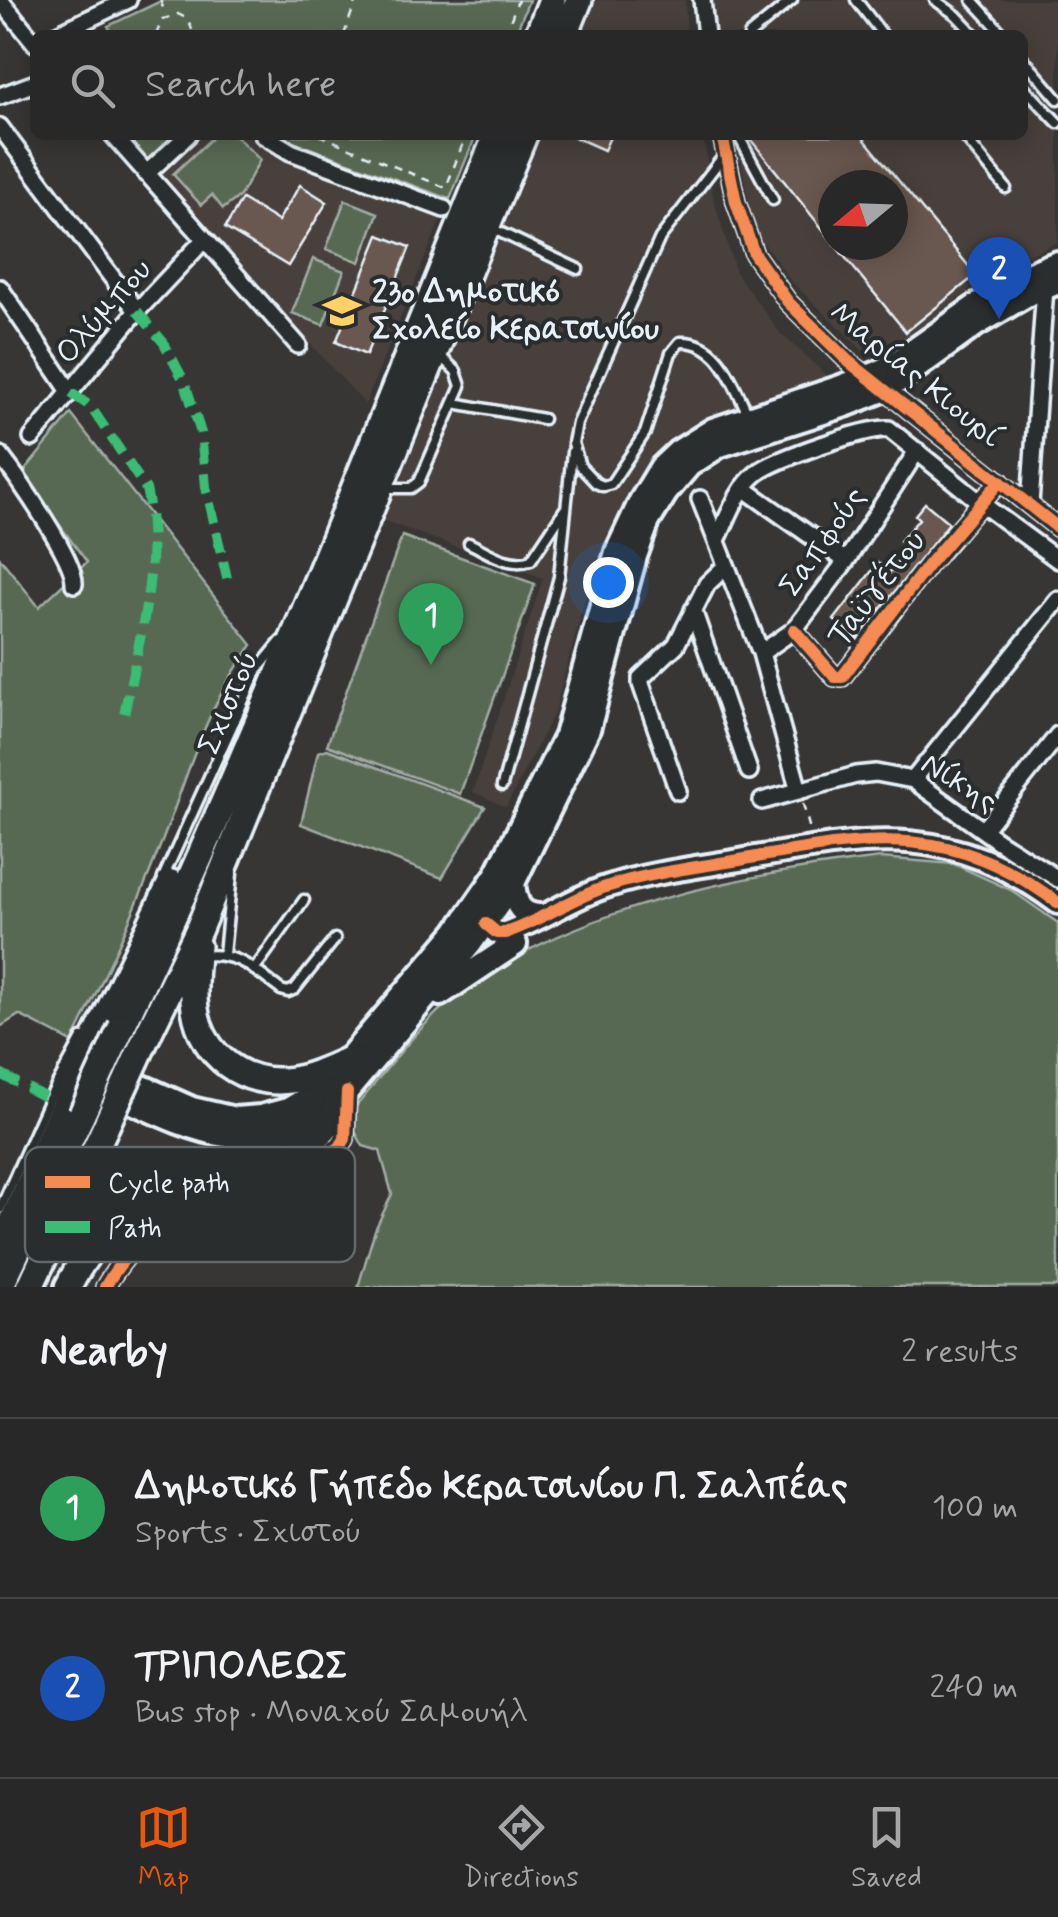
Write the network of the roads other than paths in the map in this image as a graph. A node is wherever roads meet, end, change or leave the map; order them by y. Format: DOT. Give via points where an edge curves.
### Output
graph roads {
  1 [pos="0,0"];
  2 [pos="128,0"];
  3 [pos="552,0"];
  4 [pos="579,0"];
  5 [pos="702,0"];
  6 [pos="792,0"];
  7 [pos="856,0"];
  8 [pos="935,0"];
  9 [pos="972,0"];
  10 [pos="65,30"];
  11 [pos="540,30"];
  12 [pos="567,30"];
  13 [pos="705,30"];
  14 [pos="755,30"];
  15 [pos="879,30"];
  16 [pos="971,30"];
  17 [pos="999,30"];
  18 [pos="30,37"];
  19 [pos="1028,64"];
  20 [pos="30,85"];
  21 [pos="1028,91"];
  22 [pos="0,96"];
  23 [pos="1058,99"];
  24 [pos="1058,123"];
  25 [pos="0,127"];
  26 [pos="117,140"];
  27 [pos="183,140"];
  28 [pos="271,140"];
  29 [pos="495,140"];
  30 [pos="523,140"];
  31 [pos="723,140"];
  32 [pos="741,140"];
  33 [pos="967,140"];
  34 [pos="725,154"];
  35 [pos="146,174"];
  36 [pos="1006,188"];
  37 [pos="773,200"];
  38 [pos="444,209"];
  39 [pos="487,226"];
  40 [pos="204,240"];
  41 [pos="1058,263"];
  42 [pos="578,269"];
  43 [pos="1052,284"];
  44 [pos="0,288"];
  45 [pos="137,310"];
  46 [pos="298,345"];
  47 [pos="436,352"];
  48 [pos="883,380"];
  49 [pos="70,392"];
  50 [pos="842,397"];
  51 [pos="454,403"];
  52 [pos="750,418"];
  53 [pos="543,419"];
  54 [pos="32,438"];
  55 [pos="573,443"];
  56 [pos="917,451"];
  57 [pos="5,461"];
  58 [pos="1000,481"];
  59 [pos="380,488"];
  60 [pos="743,488"];
  61 [pos="700,500"];
  62 [pos="982,504"];
  63 [pos="1030,504"];
  64 [pos="565,509"];
  65 [pos="1058,528"];
  66 [pos="716,540"];
  67 [pos="468,542"];
  68 [pos="1058,560"];
  69 [pos="846,561"];
  70 [pos="726,566"];
  71 [pos="74,584"];
  72 [pos="1058,600"];
  73 [pos="694,610"];
  74 [pos="296,628"];
  75 [pos="794,630"];
  76 [pos="761,653"];
  77 [pos="1058,736"];
  78 [pos="749,771"];
  79 [pos="913,780"];
  80 [pos="502,786"];
  81 [pos="799,790"];
  82 [pos="678,791"];
  83 [pos="762,800"];
  84 [pos="213,823"];
  85 [pos="984,829"];
  86 [pos="234,845"];
  87 [pos="1058,879"];
  88 [pos="513,883"];
  89 [pos="304,900"];
  90 [pos="1058,903"];
  91 [pos="548,913"];
  92 [pos="486,924"];
  93 [pos="335,938"];
  94 [pos="197,944"];
  95 [pos="470,944"];
  96 [pos="515,944"];
  97 [pos="224,954"];
  98 [pos="254,970"];
  99 [pos="101,1002"];
  100 [pos="408,1017"];
  101 [pos="84,1034"];
  102 [pos="351,1058"];
  103 [pos="82,1068"];
  104 [pos="342,1098"];
  105 [pos="28,1147"];
  106 [pos="46,1147"];
  107 [pos="66,1147"];
  108 [pos="96,1147"];
  109 [pos="300,1147"];
  110 [pos="340,1147"];
  111 [pos="25,1153"];
  112 [pos="25,1195"];
  113 [pos="0,1209"];
  114 [pos="25,1234"];
  115 [pos="0,1250"];
  116 [pos="42,1262"];
  117 [pos="84,1262"];
  118 [pos="123,1262"];
  119 [pos="0,1287"];
  120 [pos="30,1287"];
  121 [pos="68,1287"];
  122 [pos="105,1287"];
  1 -- 18 [label="street"];
  2 -- 10 [label="street"];
  3 -- 11 [label="main road"];
  4 -- 12 [label="main road"];
  5 -- 13 [label="street"];
  6 -- 14 [label="lane"];
  7 -- 15 [label="lane"];
  8 -- 16 [label="lane"];
  9 -- 17 [label="lane"];
  19 -- 23 [label="lane"];
  20 -- 22 [label="street"];
  21 -- 24 [label="lane"];
  25 -- 45 [label="street"];
  26 -- 35 [label="street"];
  27 -- 35 [label="street"];
  28 -- 38 [label="street"];
  29 -- 74 [label="main road, Σχιστού"];
  30 -- 39 [label="main road, Σχιστού"];
  31 -- 34 [label="street, Μαρίας Κιουρί"];
  32 -- 37 [label="lane"];
  33 -- 36 [label="lane"];
  34 -- 55 [label="lane" via="660,238 585,399"];
  34 -- 58 [label="street, Μαρίας Κιουρί" via="754,254 788,302 848,361"];
  35 -- 40 [label="street"];
  39 -- 42 [label="lane"];
  39 -- 47 [label="main road, Σχιστού"];
  40 -- 45 [label="street, Ολύμπου"];
  40 -- 46 [label="street"];
  41 -- 48 [label="main road" via="984,298"];
  43 -- 48 [label="main road"];
  43 -- 63 [label="street"];
  44 -- 49 [label="street"];
  45 -- 49 [label="street, Ολύμπου"];
  47 -- 51 [label="lane" via="460,378"];
  47 -- 59 [label="main road, Σχιστού"];
  48 -- 50 [label="main road, bridge"];
  49 -- 54 [label="street, Ολύμπου"];
  50 -- 52 [label="main road"];
  50 -- 88 [label="main road" via="720,445 666,492 634,556 586,736"];
  51 -- 53 [label="lane"];
  51 -- 59 [label="lane" via="419,482"];
  52 -- 55 [label="lane" via="719,357 680,342 646,433 611,484 586,475"];
  52 -- 102 [label="main road" via="696,438 650,484 617,552 569,729 497,874 456,934"];
  55 -- 64 [label="lane"];
  56 -- 60 [label="street, Μαρίας Κιουρί" via="889,429 853,434 764,468"];
  56 -- 62 [label="street, Μαρίας Κιουρί"];
  56 -- 69 [label="street, Σαπφούς"];
  57 -- 71 [label="street" via="66,556"];
  58 -- 62 [label="street, Ταϋγέτου"];
  58 -- 63 [label="street, Μαρίας Κιουρί"];
  59 -- 86 [label="main road, Σχιστού"];
  60 -- 66 [label="street"];
  60 -- 69 [label="street"];
  61 -- 66 [label="street"];
  62 -- 68 [label="street, Μαρίας Κιουρί"];
  62 -- 75 [label="street, Ταϋγέτου" via="842,678"];
  63 -- 65 [label="street, Μαρίας Κιουρί"];
  64 -- 67 [label="lane" via="522,564"];
  64 -- 80 [label="lane" via="559,576"];
  66 -- 70 [label="street"];
  69 -- 75 [label="street, Σαπφούς"];
  70 -- 73 [label="street"];
  70 -- 76 [label="street"];
  72 -- 79 [label="street"];
  73 -- 78 [label="street"];
  73 -- 82 [label="street" via="676,645 641,678"];
  74 -- 84 [label="main road, Σχιστού"];
  74 -- 99 [label="lane" via="258,669"];
  75 -- 76 [label="street, Σαπφούς"];
  76 -- 81 [label="street"];
  77 -- 85 [label="street"];
  79 -- 81 [label="street, Νίκης" via="876,773"];
  79 -- 85 [label="street, Νίκης"];
  81 -- 83 [label="street, Νίκης"];
  84 -- 103 [label="main road" via="186,850"];
  84 -- 107 [label="main road, Σχιστού, bridge"];
  85 -- 87 [label="street, Νίκης"];
  86 -- 94 [label="main road, Σχιστού"];
  86 -- 97 [label="lane"];
  88 -- 91 [label="main road" via="524,913"];
  88 -- 92 [label="main road"];
  89 -- 98 [label="lane"];
  90 -- 91 [label="street" via="964,851 902,839 806,848 650,876 599,889"];
  91 -- 92 [label="street" via="504,933"];
  91 -- 96 [label="street"];
  92 -- 95 [label="main road"];
  93 -- 98 [label="lane" via="292,991"];
  94 -- 97 [label="lane"];
  94 -- 102 [label="main road" via="200,1031 229,1066 276,1081"];
  94 -- 108 [label="main road, Σχιστού, bridge"];
  95 -- 96 [label="street" via="487,953"];
  95 -- 100 [label="main road"];
  96 -- 100 [label="main road"];
  97 -- 98 [label="lane"];
  100 -- 104 [label="main road"];
  101 -- 105 [label="lane"];
  102 -- 103 [label="main road" via="306,1100 248,1120 206,1114"];
  103 -- 104 [label="main road" via="184,1126 234,1138 293,1129"];
  103 -- 106 [label="main road"];
  104 -- 109 [label="main road" via="328,1127"];
  104 -- 110 [label="street"];
  111 -- 113 [label="lane"];
  112 -- 115 [label="main road"];
  114 -- 119 [label="main road, Σχιστού, bridge"];
  116 -- 120 [label="main road, Σχιστού, bridge"];
  117 -- 121 [label="main road"];
  118 -- 122 [label="street"];
}
